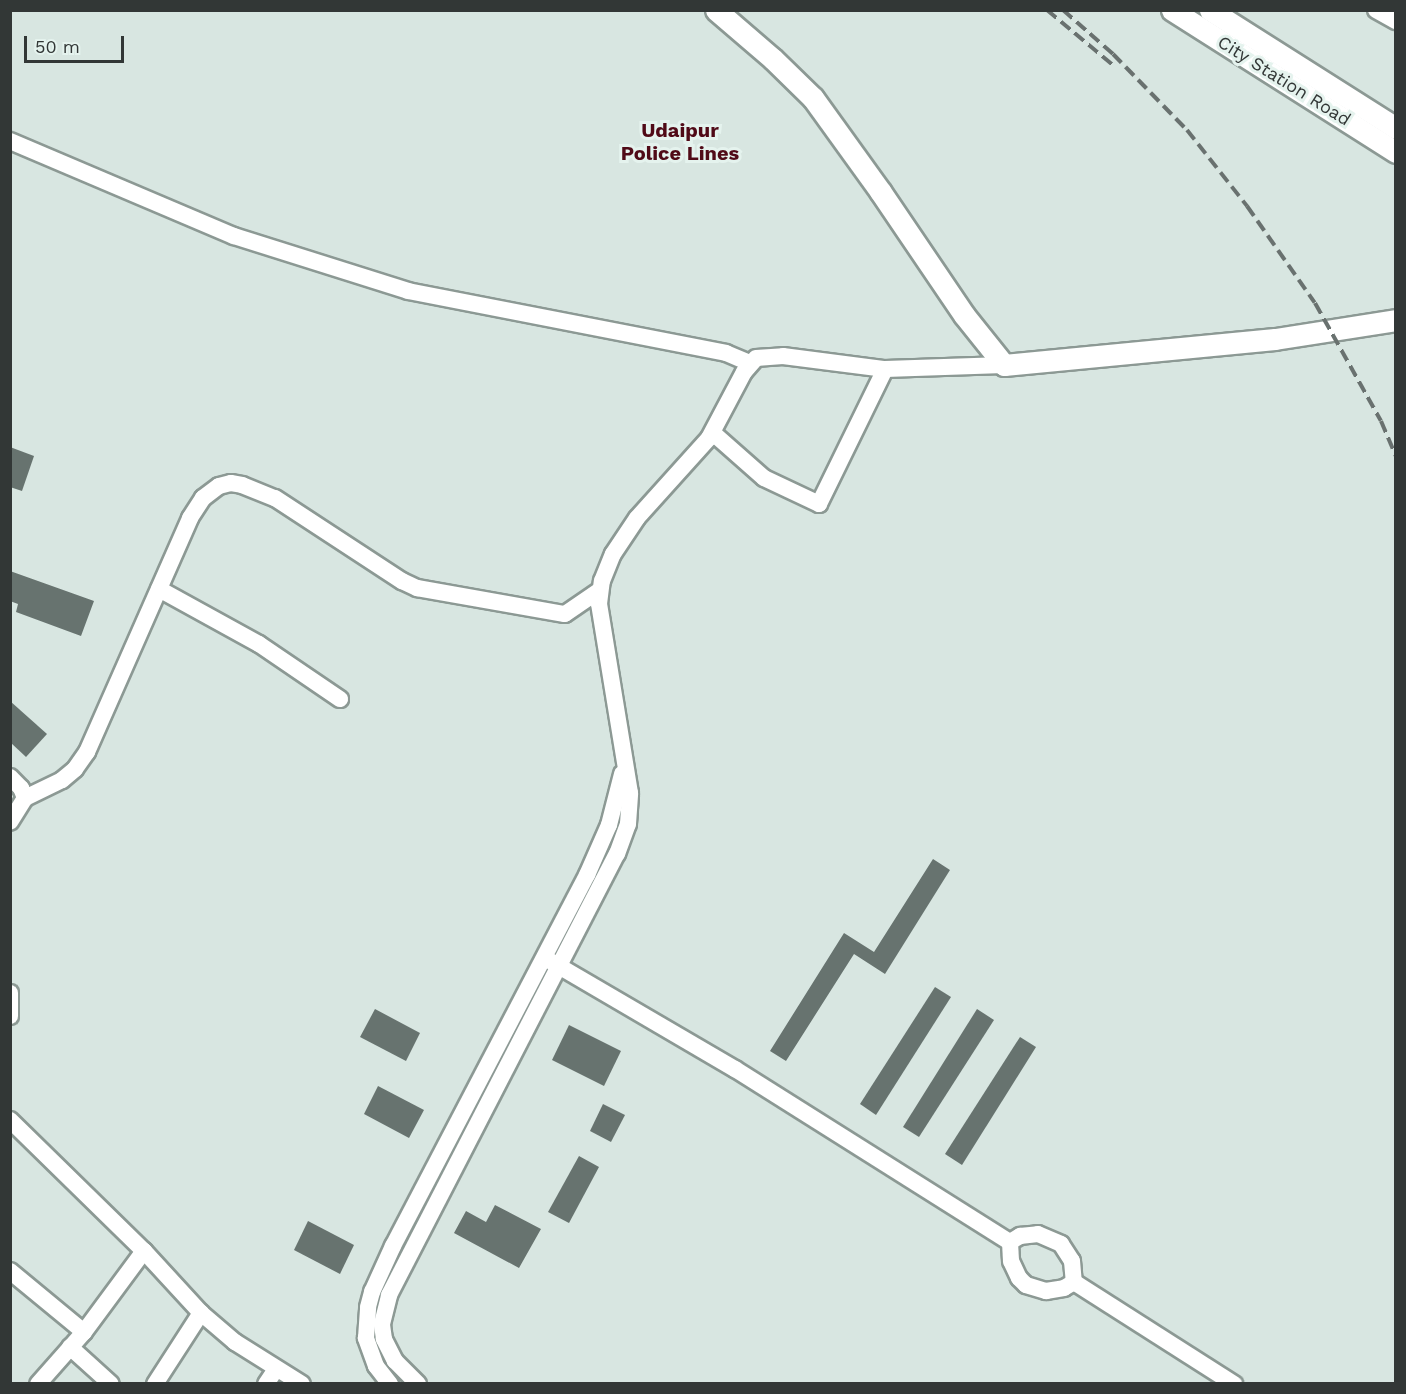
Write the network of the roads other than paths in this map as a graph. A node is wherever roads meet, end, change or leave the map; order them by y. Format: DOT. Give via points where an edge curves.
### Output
graph roads {
  1 [pos="716,10"];
  2 [pos="1172,10"];
  3 [pos="1210,10"];
  4 [pos="1376,10"];
  5 [pos="1395,21"];
  6 [pos="1395,128"];
  7 [pos="10,141"];
  8 [pos="1395,152"];
  9 [pos="1395,320"];
  10 [pos="750,363"];
  11 [pos="1004,365"];
  12 [pos="885,369"];
  13 [pos="713,433"];
  14 [pos="159,590"];
  15 [pos="600,590"];
  16 [pos="340,699"];
  17 [pos="10,777"];
  18 [pos="25,798"];
  19 [pos="10,822"];
  20 [pos="551,962"];
  21 [pos="10,993"];
  22 [pos="10,1016"];
  23 [pos="11,1122"];
  24 [pos="1010,1242"];
  25 [pos="144,1251"];
  26 [pos="10,1271"];
  27 [pos="1074,1282"];
  28 [pos="201,1313"];
  29 [pos="84,1332"];
  30 [pos="70,1347"];
  31 [pos="276,1369"];
  32 [pos="38,1383"];
  33 [pos="111,1383"];
  34 [pos="155,1383"];
  35 [pos="266,1383"];
  36 [pos="302,1383"];
  37 [pos="390,1383"];
  38 [pos="418,1383"];
  39 [pos="1234,1383"];
  1 -- 11 [label="main road" via="773,58 813,99 964,315"];
  2 -- 8 [label="main road, City Station Road"];
  3 -- 6 [label="main road, City Station Road"];
  4 -- 5 [label="street"];
  7 -- 10 [label="street" via="234,236 408,291 726,353"];
  9 -- 11 [label="main road" via="1275,339"];
  10 -- 12 [label="street" via="762,356 783,356"];
  10 -- 13 [label="street"];
  11 -- 12 [label="street"];
  12 -- 13 [label="street" via="819,504 764,478"];
  13 -- 15 [label="street" via="627,532 605,570"];
  14 -- 15 [label="street" via="196,507 209,492 231,483 257,490 298,511 417,588 565,614"];
  14 -- 16 [label="street" via="259,644"];
  14 -- 18 [label="street" via="87,752 62,780"];
  15 -- 20 [label="street" via="630,800 623,840"];
  17 -- 18 [label="street"];
  18 -- 19 [label="street"];
  20 -- 24 [label="street" via="735,1070"];
  20 -- 37 [label="street" via="393,1246 372,1292 366,1338 376,1366"];
  20 -- 38 [label="street" via="389,1294 382,1324 384,1339 395,1361"];
  21 -- 22 [label="street"];
  23 -- 25 [label="street"];
  24 -- 27 [label="street" via="1020,1236 1038,1234 1061,1244 1072,1261"];
  24 -- 27 [label="street" via="1011,1261 1026,1285 1046,1291"];
  25 -- 28 [label="street"];
  25 -- 29 [label="street"];
  26 -- 29 [label="street"];
  27 -- 39 [label="street"];
  28 -- 31 [label="street"];
  28 -- 34 [label="street"];
  29 -- 30 [label="street"];
  30 -- 32 [label="street"];
  30 -- 33 [label="street"];
  31 -- 35 [label="street"];
  31 -- 36 [label="street"];
}
